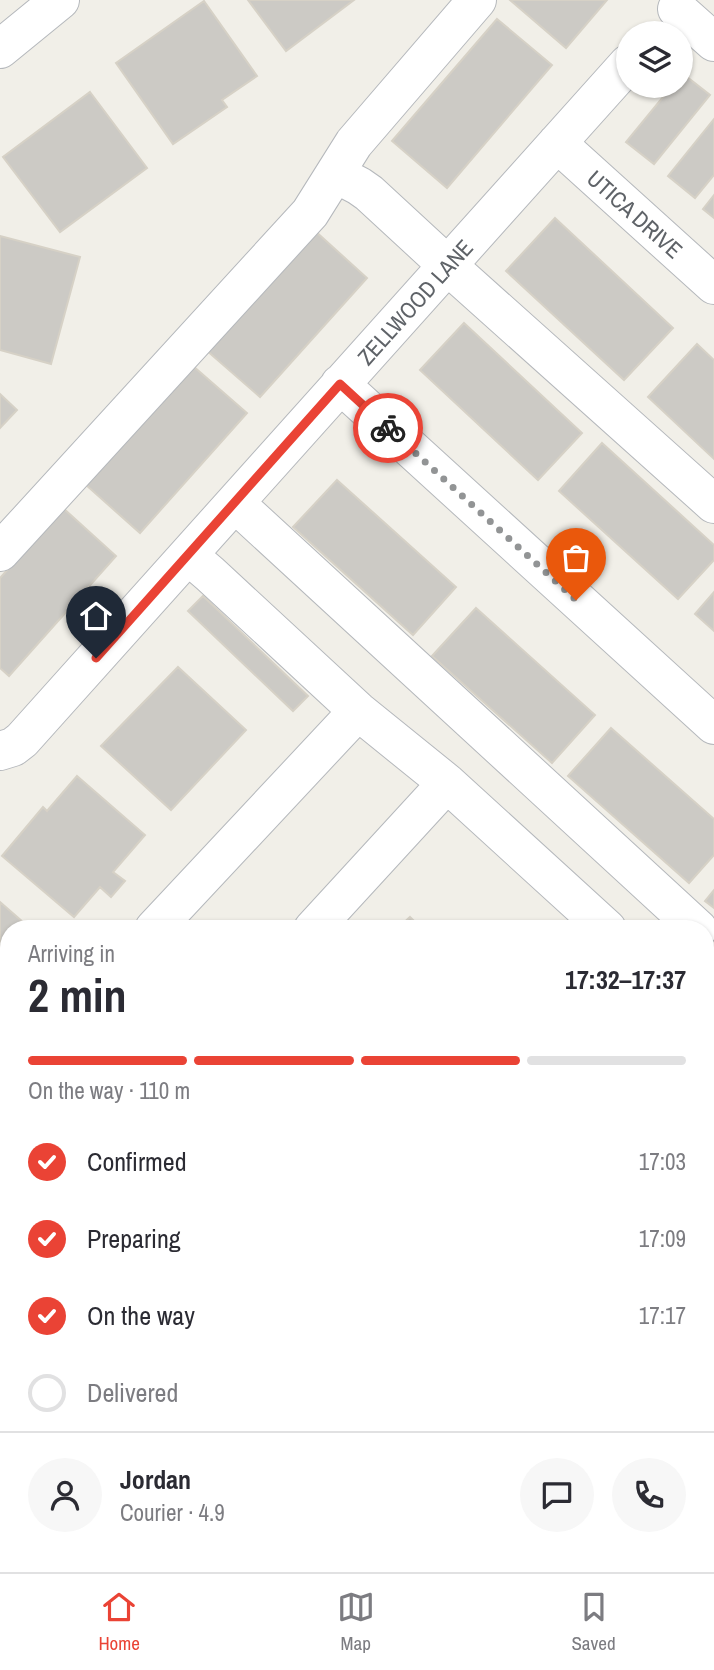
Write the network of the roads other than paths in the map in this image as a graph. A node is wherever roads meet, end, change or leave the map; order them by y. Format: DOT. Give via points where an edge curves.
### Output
graph roads {
  1 [pos="60,0"];
  2 [pos="477,0"];
  3 [pos="673,14"];
  4 [pos="714,42"];
  5 [pos="0,49"];
  6 [pos="616,78"];
  7 [pos="557,144"];
  8 [pos="336,174"];
  9 [pos="447,265"];
  10 [pos="714,285"];
  11 [pos="340,384"];
  12 [pos="234,503"];
  13 [pos="714,503"];
  14 [pos="0,552"];
  15 [pos="189,556"];
  16 [pos="358,711"];
  17 [pos="714,725"];
  18 [pos="0,751"];
  19 [pos="447,783"];
  20 [pos="169,920"];
  21 [pos="321,920"];
  22 [pos="597,920"];
  23 [pos="688,920"];
  1 -- 5 [label="street"];
  2 -- 8 [label="street" via="354,144"];
  3 -- 4 [label="street"];
  6 -- 7 [label="street, ZELLWOOD LANE"];
  7 -- 9 [label="street, ZELLWOOD LANE"];
  7 -- 10 [label="street, UTICA DRIVE"];
  8 -- 9 [label="street" via="369,193"];
  8 -- 14 [label="street" via="310,213"];
  9 -- 11 [label="street, ZELLWOOD LANE"];
  9 -- 13 [label="street"];
  11 -- 12 [label="street, ZELLWOOD LANE"];
  11 -- 17 [label="street"];
  12 -- 15 [label="street, ZELLWOOD LANE"];
  12 -- 23 [label="street"];
  15 -- 16 [label="street"];
  15 -- 18 [label="street, ZELLWOOD LANE" via="22,740"];
  16 -- 19 [label="street"];
  16 -- 20 [label="street"];
  19 -- 21 [label="street"];
  19 -- 22 [label="street"];
}
